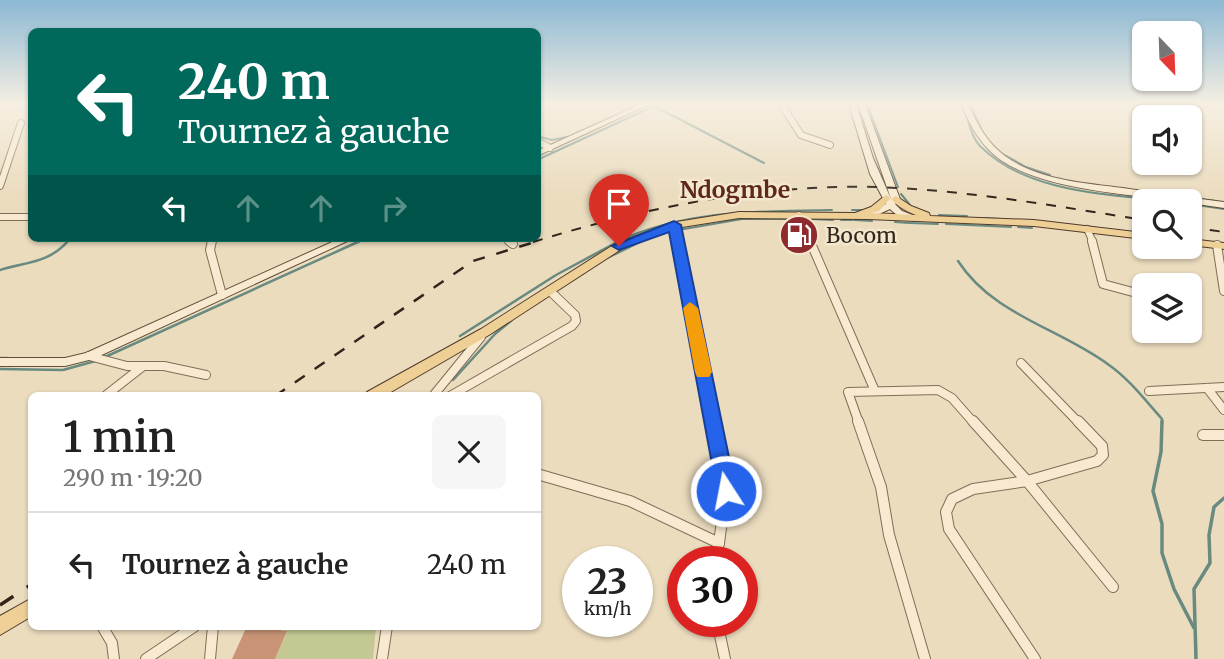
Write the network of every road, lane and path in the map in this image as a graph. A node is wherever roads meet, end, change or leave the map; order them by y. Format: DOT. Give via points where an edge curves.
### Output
graph roads {
  1 [pos="17,135"];
  2 [pos="579,135"];
  3 [pos="797,135"];
  4 [pos="861,135"];
  5 [pos="871,135"];
  6 [pos="979,135"];
  7 [pos="541,143"];
  8 [pos="830,145"];
  9 [pos="550,148"];
  10 [pos="541,152"];
  11 [pos="0,186"];
  12 [pos="891,201"];
  13 [pos="1224,205"];
  14 [pos="799,215"];
  15 [pos="846,216"];
  16 [pos="868,216"];
  17 [pos="0,217"];
  18 [pos="28,217"];
  19 [pos="912,218"];
  20 [pos="938,219"];
  21 [pos="674,225"];
  22 [pos="1087,229"];
  23 [pos="1132,235"];
  24 [pos="213,242"];
  25 [pos="340,242"];
  26 [pos="510,242"];
  27 [pos="513,244"];
  28 [pos="1202,244"];
  29 [pos="1220,246"];
  30 [pos="550,291"];
  31 [pos="1224,291"];
  32 [pos="1132,292"];
  33 [pos="222,295"];
  34 [pos="485,332"];
  35 [pos="89,356"];
  36 [pos="0,362"];
  37 [pos="1021,363"];
  38 [pos="142,367"];
  39 [pos="206,375"];
  40 [pos="1224,387"];
  41 [pos="1207,388"];
  42 [pos="874,391"];
  43 [pos="1149,391"];
  44 [pos="110,392"];
  45 [pos="379,392"];
  46 [pos="436,392"];
  47 [pos="457,392"];
  48 [pos="1224,411"];
  49 [pos="1203,435"];
  50 [pos="1224,435"];
  51 [pos="541,475"];
  52 [pos="1027,481"];
  53 [pos="719,543"];
  54 [pos="718,546"];
  55 [pos="1113,587"];
  56 [pos="28,608"];
  57 [pos="0,626"];
  58 [pos="105,630"];
  59 [pos="189,630"];
  60 [pos="213,630"];
  61 [pos="386,630"];
  62 [pos="720,637"];
  63 [pos="114,659"];
  64 [pos="146,659"];
  65 [pos="210,659"];
  66 [pos="382,659"];
  67 [pos="725,659"];
  68 [pos="925,659"];
  69 [pos="1035,659"];
  1 -- 11 [label="street"];
  2 -- 9 [label="street"];
  3 -- 8 [label="street"];
  4 -- 12 [label="street"];
  5 -- 12 [label="street"];
  6 -- 13 [label="street" via="1002,158 1041,176"];
  7 -- 9 [label="street"];
  9 -- 10 [label="street"];
  12 -- 15 [label="main road"];
  12 -- 16 [label="street"];
  12 -- 19 [label="street"];
  12 -- 20 [label="main road"];
  14 -- 15 [label="main road"];
  14 -- 21 [label="main road" via="739,215"];
  14 -- 42 [label="street"];
  15 -- 16 [label="main road"];
  16 -- 19 [label="main road"];
  17 -- 18 [label="street"];
  19 -- 20 [label="main road"];
  20 -- 22 [label="main road"];
  21 -- 30 [label="main road" via="619,246"];
  21 -- 53 [label="street" via="726,491"];
  22 -- 23 [label="main road"];
  22 -- 32 [label="street" via="1103,284"];
  24 -- 33 [label="street" via="210,250"];
  25 -- 33 [label="street"];
  26 -- 27 [label="street"];
  28 -- 29 [label="main road"];
  29 -- 31 [label="street"];
  30 -- 34 [label="main road"];
  30 -- 47 [label="street" via="575,314 572,327"];
  33 -- 35 [label="street"];
  34 -- 45 [label="main road"];
  34 -- 46 [label="street"];
  35 -- 36 [label="street" via="65,362"];
  35 -- 38 [label="street"];
  37 -- 52 [label="street" via="1102,446 1103,455 1097,461"];
  38 -- 39 [label="street" via="177,367"];
  38 -- 44 [label="street"];
  40 -- 41 [label="street"];
  41 -- 43 [label="street"];
  41 -- 48 [label="street"];
  42 -- 52 [label="street" via="938,390 968,414"];
  42 -- 68 [label="street" via="848,392 881,487 889,535"];
  49 -- 50 [label="street"];
  51 -- 53 [label="street" via="630,501"];
  52 -- 55 [label="street"];
  52 -- 69 [label="street" via="973,489 952,499 946,512 949,529"];
  53 -- 54 [label="street"];
  56 -- 57 [label="main road"];
  58 -- 63 [label="street"];
  59 -- 64 [label="street"];
  60 -- 65 [label="street"];
  61 -- 66 [label="street"];
  62 -- 67 [label="street"];
}
